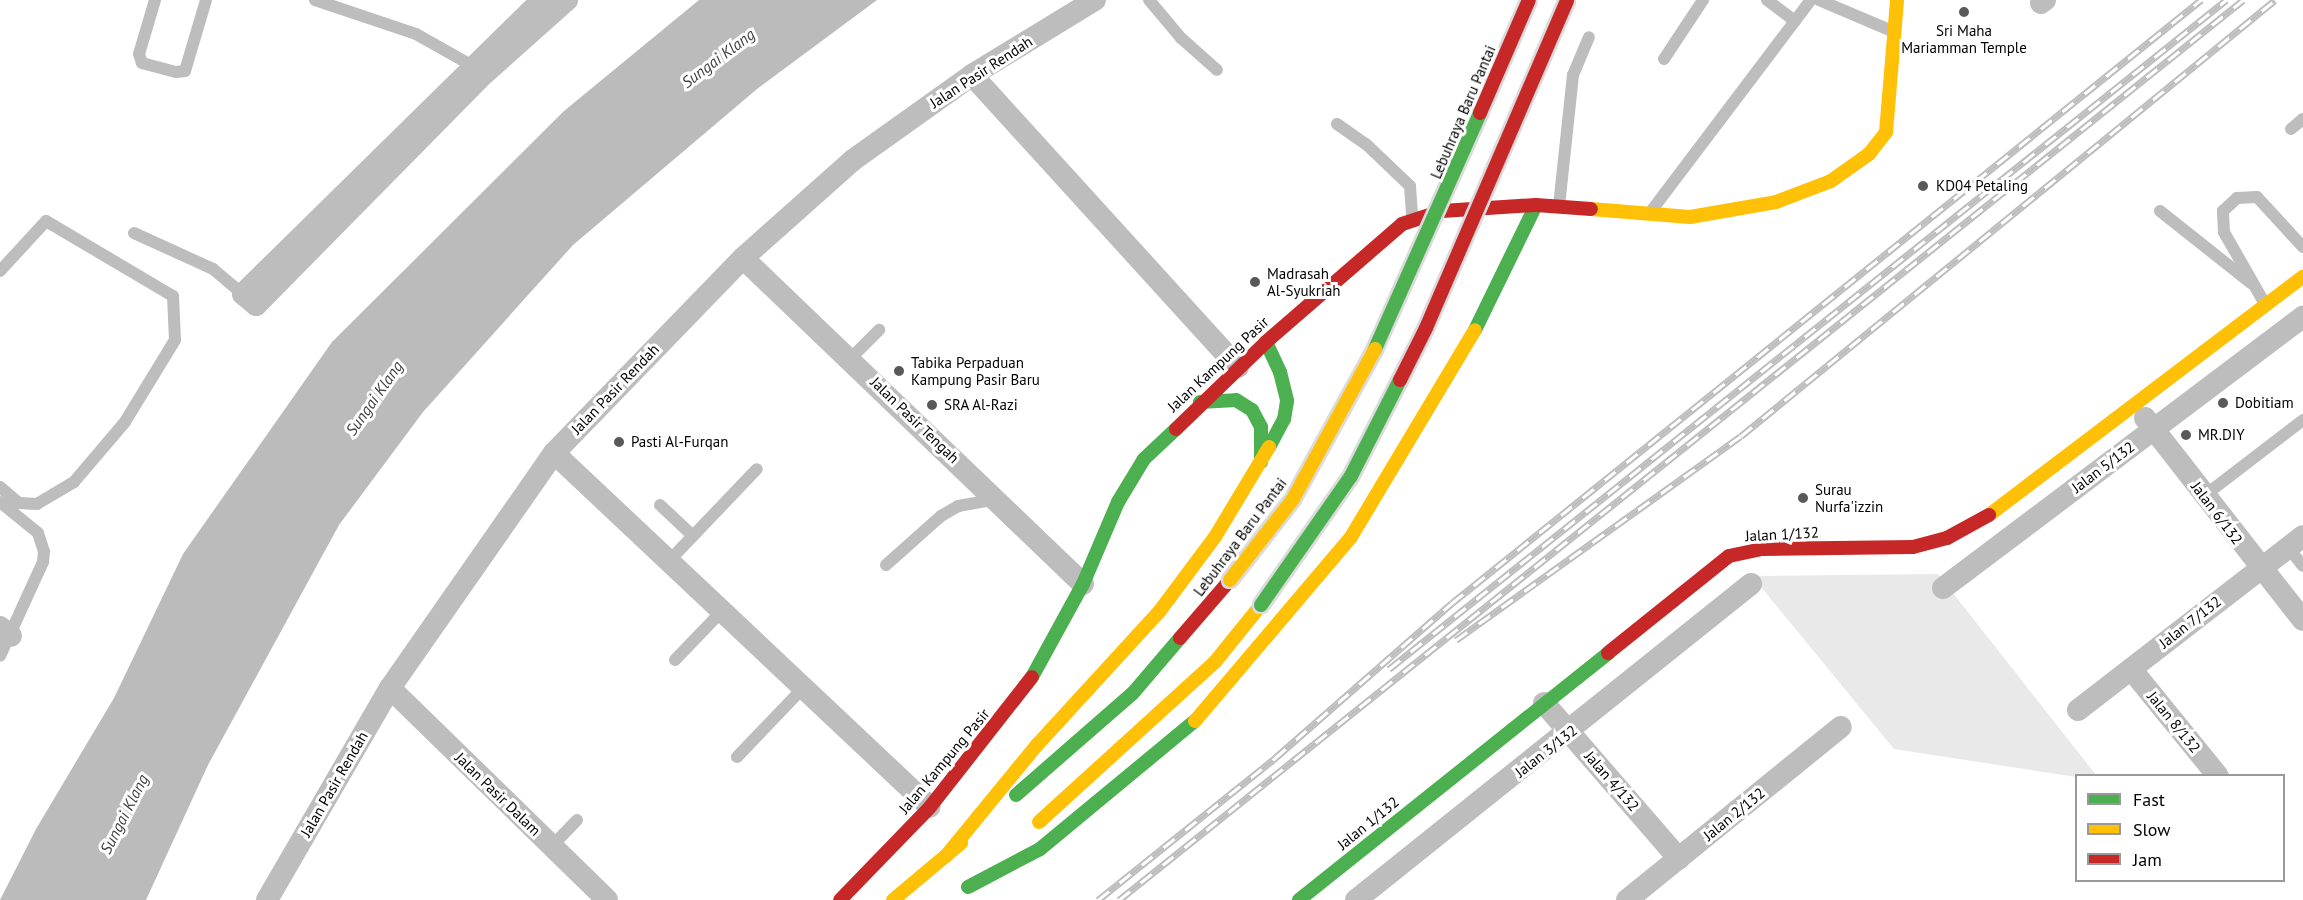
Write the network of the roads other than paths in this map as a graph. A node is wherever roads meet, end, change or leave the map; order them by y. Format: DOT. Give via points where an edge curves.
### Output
graph roads {
  1 [pos="155,0"];
  2 [pos="206,0"];
  3 [pos="315,0"];
  4 [pos="542,0"];
  5 [pos="567,0"];
  6 [pos="1095,0"];
  7 [pos="1149,0"];
  8 [pos="1529,0"];
  9 [pos="1567,0"];
  10 [pos="1703,0"];
  11 [pos="1767,0"];
  12 [pos="1811,0"];
  13 [pos="1819,0"];
  14 [pos="1897,0"];
  15 [pos="1795,21"];
  16 [pos="1895,33"];
  17 [pos="1589,38"];
  18 [pos="1664,59"];
  19 [pos="478,69"];
  20 [pos="1217,70"];
  21 [pos="972,75"];
  22 [pos="2303,119"];
  23 [pos="1337,124"];
  24 [pos="2291,129"];
  25 [pos="1536,205"];
  26 [pos="1559,207"];
  27 [pos="2160,211"];
  28 [pos="1648,216"];
  29 [pos="1412,218"];
  30 [pos="134,233"];
  31 [pos="2303,247"];
  32 [pos="743,258"];
  33 [pos="0,271"];
  34 [pos="2303,277"];
  35 [pos="2254,286"];
  36 [pos="243,294"];
  37 [pos="2266,305"];
  38 [pos="2303,317"];
  39 [pos="879,330"];
  40 [pos="1266,342"];
  41 [pos="851,358"];
  42 [pos="1238,367"];
  43 [pos="1200,402"];
  44 [pos="2134,404"];
  45 [pos="2303,420"];
  46 [pos="2154,429"];
  47 [pos="554,453"];
  48 [pos="1261,462"];
  49 [pos="757,469"];
  50 [pos="0,487"];
  51 [pos="2204,496"];
  52 [pos="997,499"];
  53 [pos="0,502"];
  54 [pos="660,505"];
  55 [pos="693,536"];
  56 [pos="2295,541"];
  57 [pos="669,561"];
  58 [pos="886,565"];
  59 [pos="2303,566"];
  60 [pos="2259,568"];
  61 [pos="1083,584"];
  62 [pos="1751,584"];
  63 [pos="1943,588"];
  64 [pos="722,611"];
  65 [pos="2303,620"];
  66 [pos="5,631"];
  67 [pos="0,656"];
  68 [pos="675,660"];
  69 [pos="2131,669"];
  70 [pos="390,688"];
  71 [pos="803,688"];
  72 [pos="1544,703"];
  73 [pos="2078,710"];
  74 [pos="1841,727"];
  75 [pos="1570,732"];
  76 [pos="736,757"];
  77 [pos="2216,774"];
  78 [pos="930,807"];
  79 [pos="577,820"];
  80 [pos="1028,833"];
  81 [pos="552,846"];
  82 [pos="1011,848"];
  83 [pos="946,856"];
  84 [pos="1679,859"];
  85 [pos="968,888"];
  86 [pos="267,900"];
  87 [pos="607,900"];
  88 [pos="840,900"];
  89 [pos="893,900"];
  90 [pos="954,900"];
  91 [pos="1299,900"];
  92 [pos="1356,900"];
  93 [pos="1627,900"];
  1 -- 2 [label="lane" via="139,54 142,63 176,72 185,71"];
  3 -- 19 [label="lane" via="416,34"];
  4 -- 19 [label="street"];
  5 -- 19 [label="street"];
  6 -- 21 [label="street, Jalan Pasir Rendah"];
  7 -- 20 [label="lane" via="1180,38"];
  8 -- 83 [label="main road, Lebuhraya Baru Pantai, bridge" via="1391,320 1293,499 1133,693"];
  9 -- 80 [label="main road, bridge" via="1425,328 1351,476 1215,662"];
  10 -- 18 [label="lane"];
  11 -- 15 [label="lane"];
  12 -- 15 [label="lane"];
  13 -- 16 [label="lane"];
  14 -- 16 [label="main road"];
  15 -- 28 [label="lane"];
  16 -- 28 [label="main road" via="1886,132 1856,165 1832,181 1776,202 1712,215"];
  17 -- 26 [label="lane" via="1573,75"];
  19 -- 36 [label="street" via="256,305"];
  21 -- 32 [label="street, Jalan Pasir Rendah" via="853,160"];
  21 -- 42 [label="street"];
  22 -- 24 [label="lane"];
  23 -- 29 [label="lane" via="1366,144 1410,186"];
  25 -- 26 [label="main road"];
  25 -- 29 [label="main road" via="1470,208"];
  25 -- 85 [label="main road" via="1462,356 1351,537 1202,715 1040,849"];
  26 -- 28 [label="main road"];
  27 -- 35 [label="lane"];
  29 -- 40 [label="main road, Jalan Kampung Pasir"];
  30 -- 36 [label="lane" via="213,269"];
  31 -- 35 [label="lane" via="2257,197 2237,198 2223,211 2221,225"];
  32 -- 41 [label="street, Jalan Pasir Tengah"];
  32 -- 47 [label="street, Jalan Pasir Rendah"];
  33 -- 50 [label="lane" via="46,221 173,296 175,340 124,422 74,482 37,504 19,502"];
  34 -- 37 [label="main road, Jalan 1/132"];
  35 -- 37 [label="lane"];
  37 -- 44 [label="main road, Jalan 1/132"];
  38 -- 46 [label="street, Jalan 5/132"];
  39 -- 41 [label="lane"];
  40 -- 42 [label="main road, Jalan Kampung Pasir"];
  40 -- 48 [label="main road" via="1280,372 1287,401 1284,419"];
  41 -- 52 [label="street, Jalan Pasir Tengah"];
  42 -- 43 [label="main road, Jalan Kampung Pasir"];
  43 -- 48 [label="main road" via="1236,400 1252,410 1261,427"];
  43 -- 61 [label="main road, Jalan Kampung Pasir" via="1144,459 1118,502"];
  44 -- 46 [label="street, Jalan 6/132"];
  44 -- 72 [label="main road, Jalan 1/132" via="1982,519 1947,538 1913,547 1763,549 1729,556"];
  45 -- 51 [label="lane"];
  46 -- 51 [label="street, Jalan 6/132"];
  46 -- 63 [label="street, Jalan 5/132"];
  47 -- 57 [label="street"];
  47 -- 70 [label="street, Jalan Pasir Rendah"];
  48 -- 83 [label="main road" via="1215,537 1159,612 1037,745"];
  49 -- 55 [label="lane"];
  51 -- 60 [label="street, Jalan 6/132"];
  52 -- 58 [label="lane" via="958,506 941,516"];
  52 -- 61 [label="street, Jalan Pasir Tengah"];
  53 -- 66 [label="lane" via="38,533 44,550"];
  54 -- 55 [label="lane"];
  55 -- 57 [label="lane"];
  56 -- 59 [label="lane"];
  56 -- 60 [label="street, Jalan 7/132"];
  57 -- 64 [label="street"];
  60 -- 65 [label="street, Jalan 6/132"];
  60 -- 69 [label="street, Jalan 7/132"];
  61 -- 78 [label="main road, Jalan Kampung Pasir" via="1039,668"];
  62 -- 75 [label="street, Jalan 3/132"];
  64 -- 68 [label="lane"];
  64 -- 71 [label="street"];
  66 -- 67 [label="lane"];
  69 -- 73 [label="street, Jalan 7/132"];
  69 -- 77 [label="street, Jalan 8/132"];
  70 -- 81 [label="street, Jalan Pasir Dalam"];
  70 -- 86 [label="street, Jalan Pasir Rendah"];
  71 -- 76 [label="lane"];
  71 -- 78 [label="street"];
  72 -- 75 [label="street, Jalan 4/132"];
  72 -- 91 [label="main road, Jalan 1/132"];
  74 -- 84 [label="street, Jalan 2/132"];
  75 -- 84 [label="street, Jalan 4/132"];
  75 -- 92 [label="street, Jalan 3/132"];
  78 -- 88 [label="main road, Jalan Kampung Pasir"];
  79 -- 81 [label="lane"];
  81 -- 87 [label="street, Jalan Pasir Dalam"];
  82 -- 85 [label="main road"];
  83 -- 89 [label="main road, Lebuhraya Baru Pantai"];
  84 -- 93 [label="street, Jalan 2/132"];
  85 -- 90 [label="main road"];
}
